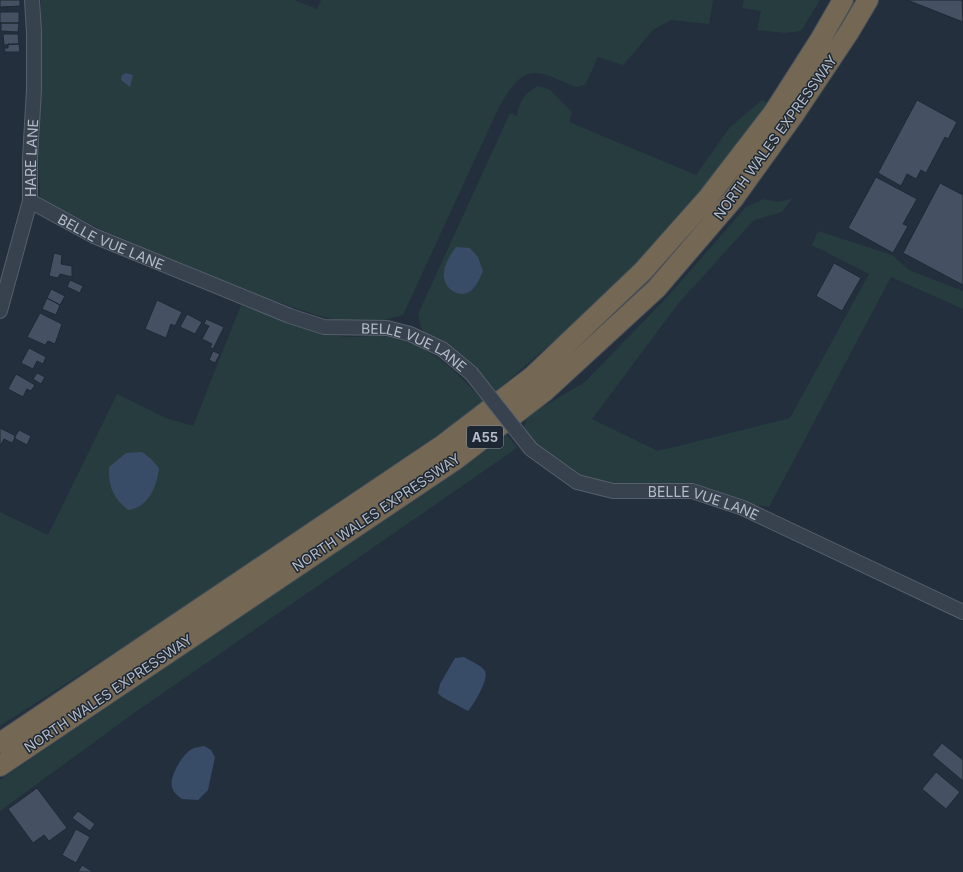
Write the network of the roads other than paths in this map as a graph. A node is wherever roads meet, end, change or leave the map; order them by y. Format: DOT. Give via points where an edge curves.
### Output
graph roads {
  1 [pos="32,0"];
  2 [pos="843,0"];
  3 [pos="868,0"];
  4 [pos="30,201"];
  5 [pos="0,311"];
  6 [pos="963,612"];
  7 [pos="0,743"];
  8 [pos="0,766"];
  1 -- 4 [label="street, HARE LANE" via="34,83"];
  2 -- 7 [label="highway, NORTH WALES EXPRESSWAY / A55" via="774,112 707,199 642,272 533,376 431,452"];
  3 -- 8 [label="highway, NORTH WALES EXPRESSWAY / A55" via="795,113 734,198 656,289 545,391 455,460"];
  4 -- 5 [label="street, HARE LANE"];
  4 -- 6 [label="street, BELLE VUE LANE, bridge" via="94,236 290,316 324,327 387,328 410,334 442,349 471,373 531,449 577,482 613,491 692,491 744,508"];
}
